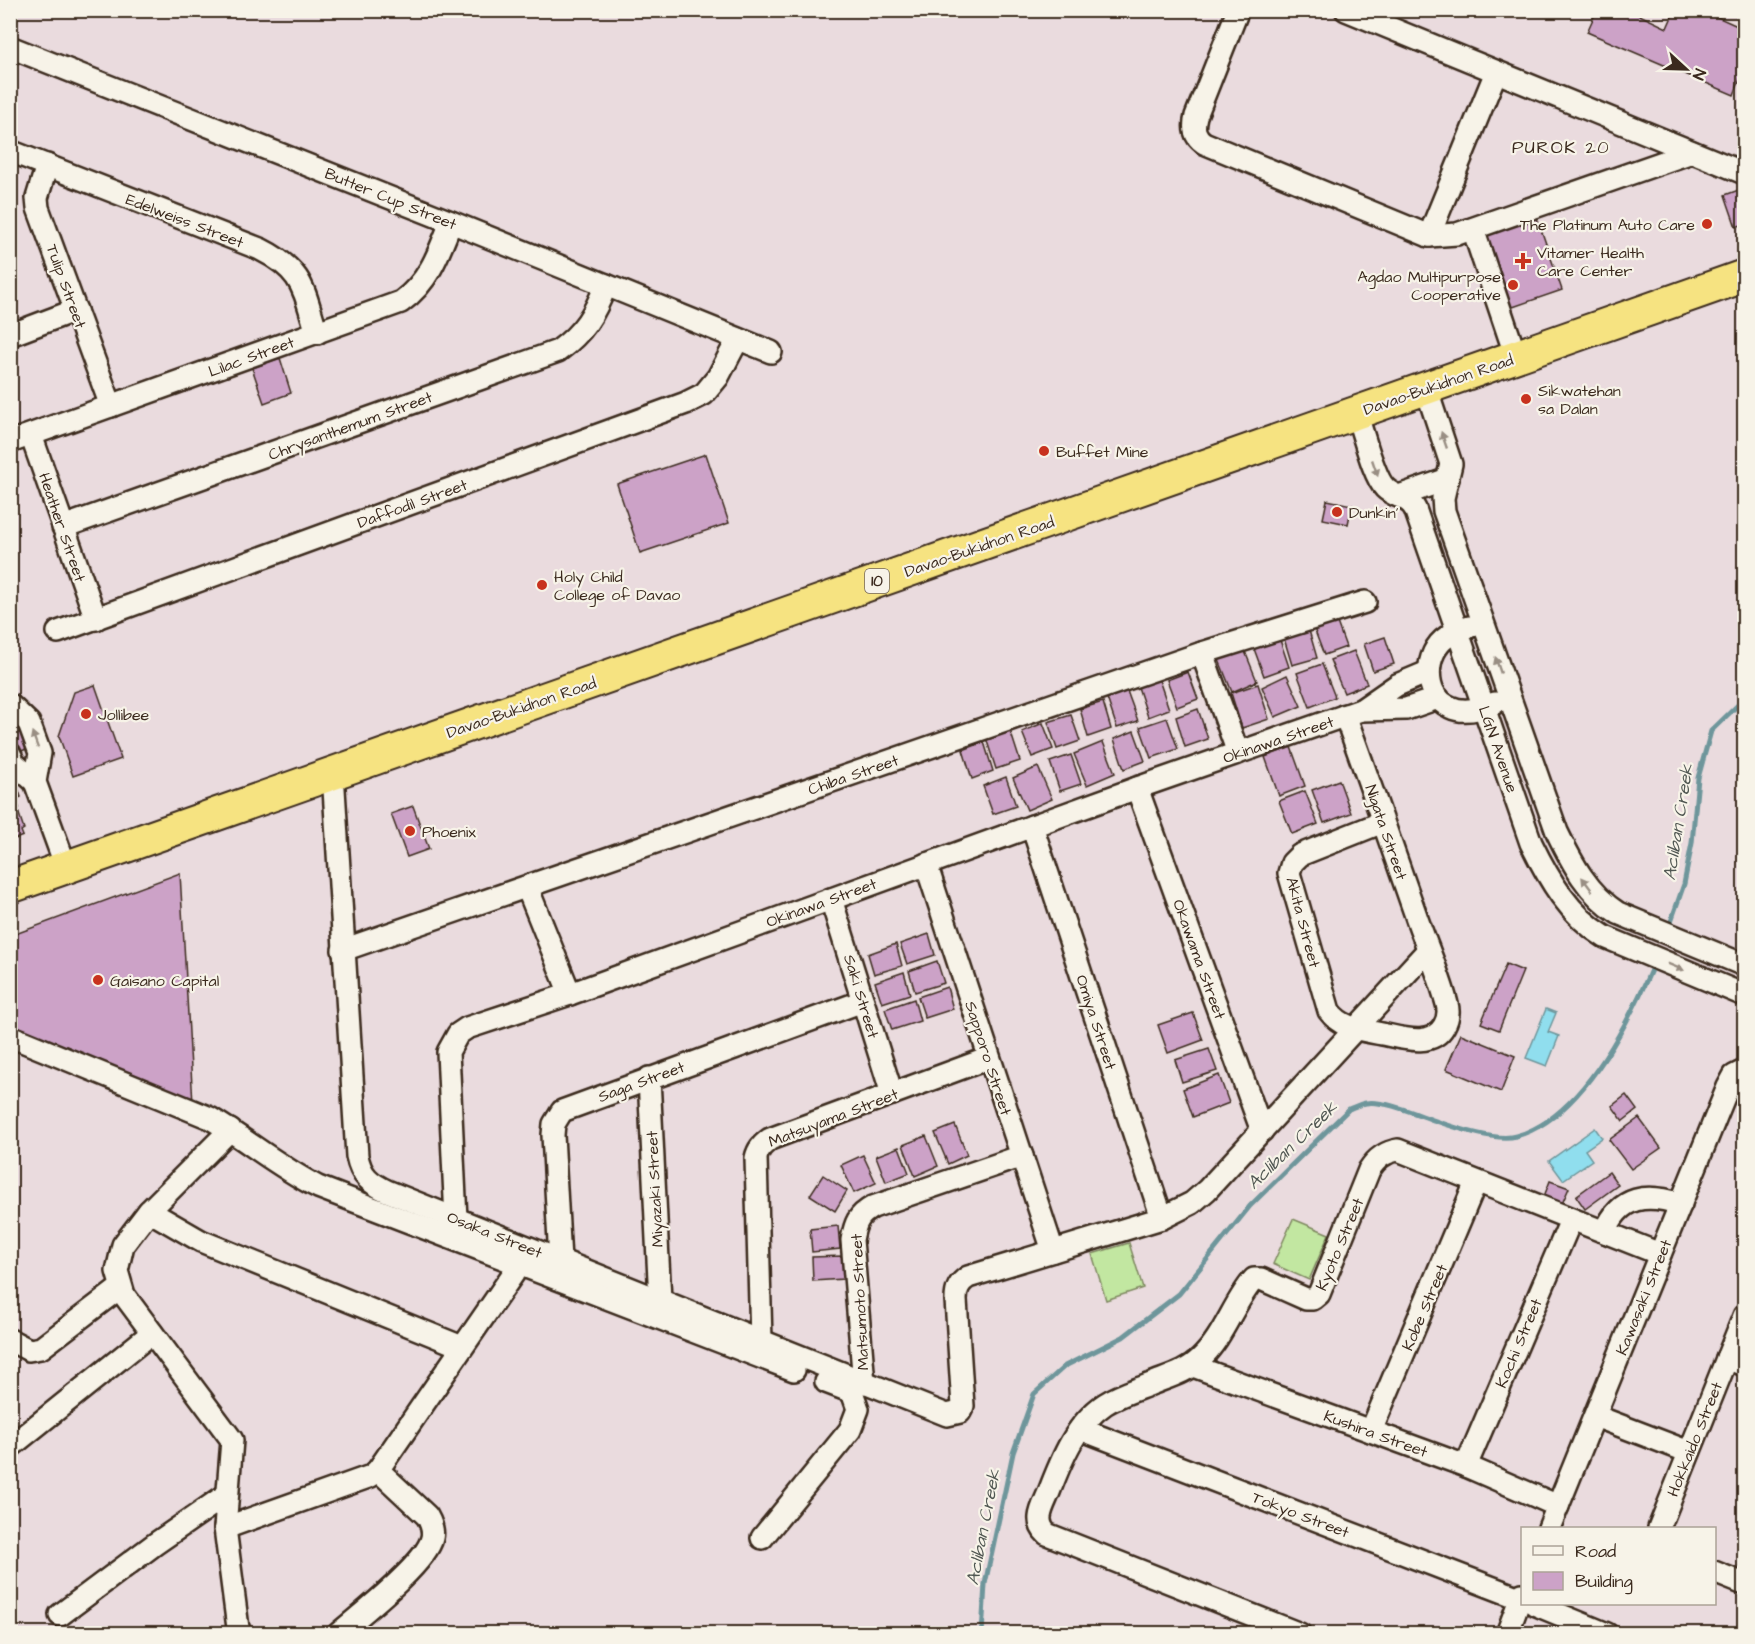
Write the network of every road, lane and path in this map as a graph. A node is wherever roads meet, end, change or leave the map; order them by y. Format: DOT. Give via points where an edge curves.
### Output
graph roads {
  1 [pos="1238,10"];
  2 [pos="1346,10"];
  3 [pos="10,46"];
  4 [pos="1496,72"];
  5 [pos="10,151"];
  6 [pos="1692,152"];
  7 [pos="47,165"];
  8 [pos="1744,173"];
  9 [pos="451,222"];
  10 [pos="1473,229"];
  11 [pos="1429,236"];
  12 [pos="1744,276"];
  13 [pos="606,285"];
  14 [pos="76,310"];
  15 [pos="317,333"];
  16 [pos="10,335"];
  17 [pos="738,339"];
  18 [pos="771,352"];
  19 [pos="1516,357"];
  20 [pos="1426,388"];
  21 [pos="111,406"];
  22 [pos="1356,413"];
  23 [pos="31,435"];
  24 [pos="10,442"];
  25 [pos="1448,479"];
  26 [pos="1399,496"];
  27 [pos="63,527"];
  28 [pos="1365,602"];
  29 [pos="96,619"];
  30 [pos="1483,622"];
  31 [pos="1458,631"];
  32 [pos="58,632"];
  33 [pos="1202,653"];
  34 [pos="1428,672"];
  35 [pos="1438,698"];
  36 [pos="1510,698"];
  37 [pos="10,705"];
  38 [pos="1484,708"];
  39 [pos="1353,712"];
  40 [pos="1238,753"];
  41 [pos="10,754"];
  42 [pos="333,773"];
  43 [pos="35,782"];
  44 [pos="1137,788"];
  45 [pos="1552,818"];
  46 [pos="1383,822"];
  47 [pos="1032,826"];
  48 [pos="1526,828"];
  49 [pos="926,864"];
  50 [pos="66,867"];
  51 [pos="10,886"];
  52 [pos="527,887"];
  53 [pos="831,899"];
  54 [pos="1608,906"];
  55 [pos="1590,928"];
  56 [pos="343,950"];
  57 [pos="1428,950"];
  58 [pos="1744,965"];
  59 [pos="570,994"];
  60 [pos="1744,995"];
  61 [pos="863,1001"];
  62 [pos="1356,1029"];
  63 [pos="10,1036"];
  64 [pos="989,1058"];
  65 [pos="1744,1071"];
  66 [pos="649,1078"];
  67 [pos="892,1094"];
  68 [pos="230,1130"];
  69 [pos="1263,1131"];
  70 [pos="1022,1156"];
  71 [pos="1476,1182"];
  72 [pos="1681,1204"];
  73 [pos="149,1211"];
  74 [pos="1162,1218"];
  75 [pos="456,1219"];
  76 [pos="1570,1220"];
  77 [pos="1605,1232"];
  78 [pos="1053,1251"];
  79 [pos="1660,1254"];
  80 [pos="560,1260"];
  81 [pos="520,1264"];
  82 [pos="122,1287"];
  83 [pos="660,1300"];
  84 [pos="1744,1316"];
  85 [pos="152,1333"];
  86 [pos="10,1340"];
  87 [pos="760,1341"];
  88 [pos="462,1347"];
  89 [pos="1736,1361"];
  90 [pos="1192,1366"];
  91 [pos="864,1383"];
  92 [pos="1595,1416"];
  93 [pos="1080,1429"];
  94 [pos="1371,1431"];
  95 [pos="10,1447"];
  96 [pos="1689,1452"];
  97 [pos="1466,1466"];
  98 [pos="378,1470"];
  99 [pos="226,1495"];
  100 [pos="1558,1506"];
  101 [pos="1549,1527"];
  102 [pos="1659,1527"];
  103 [pos="225,1528"];
  104 [pos="762,1538"];
  105 [pos="1716,1573"];
  106 [pos="1744,1584"];
  107 [pos="1521,1597"];
  108 [pos="1522,1605"];
  109 [pos="1539,1605"];
  110 [pos="60,1615"];
  111 [pos="241,1634"];
  112 [pos="338,1634"];
  113 [pos="1300,1634"];
  114 [pos="1507,1634"];
  115 [pos="1607,1634"];
  1 -- 11 [label="street" via="1196,116 1194,132 1198,139"];
  2 -- 4 [label="street"];
  3 -- 9 [label="street, Butter Cup Street"];
  4 -- 6 [label="street"];
  4 -- 11 [label="street"];
  5 -- 7 [label="street, Edelweiss Street"];
  6 -- 8 [label="street"];
  6 -- 10 [label="street"];
  7 -- 14 [label="street, Tulip Street" via="38,208"];
  7 -- 15 [label="street, Edelweiss Street" via="279,259 301,285"];
  9 -- 13 [label="street, Butter Cup Street"];
  9 -- 15 [label="street, Lilac Street" via="427,277 415,292 388,308"];
  10 -- 11 [label="street"];
  10 -- 19 [label="street"];
  12 -- 19 [label="highway, Davao-Bukidnon Road / 10"];
  13 -- 17 [label="street, Butter Cup Street"];
  13 -- 27 [label="street, Chrysanthemum Street" via="587,325 558,351"];
  14 -- 16 [label="street"];
  14 -- 21 [label="street, Tulip Street"];
  15 -- 21 [label="street, Lilac Street"];
  17 -- 18 [label="street, Butter Cup Street"];
  17 -- 29 [label="street, Daffodil Street" via="718,378 704,394 686,404"];
  19 -- 20 [label="highway, Davao-Bukidnon Road / 10"];
  20 -- 22 [label="highway, Davao-Bukidnon Road / 10"];
  25 -- 20 [label="street, LGN Avenue, one-way" via="1450,456"];
  21 -- 23 [label="street, Lilac Street"];
  22 -- 26 [label="street, LGN Avenue, one-way" via="1380,481 1390,493"];
  22 -- 42 [label="highway, Davao-Bukidnon Road / 10"];
  23 -- 24 [label="street, Lilac Street"];
  23 -- 27 [label="street, Heather Street"];
  25 -- 26 [label="street"];
  25 -- 30 [label="street, LGN Avenue" via="1444,511"];
  26 -- 31 [label="street, LGN Avenue" via="1410,501 1415,509"];
  27 -- 29 [label="street, Heather Street"];
  28 -- 33 [label="street, Chiba Street"];
  29 -- 32 [label="street, Daffodil Street"];
  30 -- 31 [label="street"];
  36 -- 30 [label="street, LGN Avenue, one-way"];
  31 -- 34 [label="street" via="1439,643"];
  31 -- 38 [label="street, LGN Avenue"];
  33 -- 40 [label="street"];
  33 -- 52 [label="street, Chiba Street"];
  34 -- 35 [label="street"];
  34 -- 39 [label="street" via="1397,685"];
  35 -- 38 [label="street" via="1452,708"];
  35 -- 39 [label="street" via="1406,709"];
  36 -- 38 [label="street"];
  36 -- 45 [label="street, LGN Avenue"];
  43 -- 37 [label="street, one-way" via="40,753 29,723"];
  38 -- 48 [label="street, LGN Avenue"];
  39 -- 40 [label="street, Okinawa Street"];
  39 -- 46 [label="street, Nigata Street"];
  40 -- 44 [label="street, Okinawa Street"];
  41 -- 43 [label="street" via="14,763"];
  42 -- 50 [label="highway, Davao-Bukidnon Road / 10"];
  42 -- 56 [label="street, Osaka Street"];
  43 -- 50 [label="street"];
  44 -- 47 [label="street, Okinawa Street"];
  44 -- 69 [label="street, Okawama Street"];
  45 -- 48 [label="street"];
  54 -- 45 [label="street, LGN Avenue, one-way" via="1594,893 1569,856"];
  46 -- 57 [label="street, Nigata Street"];
  46 -- 62 [label="street, Akita Street" via="1300,855 1292,862 1289,873 1329,1011 1343,1025"];
  47 -- 49 [label="street, Okinawa Street"];
  47 -- 74 [label="street, Omiya Street"];
  48 -- 55 [label="street, LGN Avenue" via="1544,870 1573,912"];
  49 -- 53 [label="street, Okinawa Street"];
  49 -- 64 [label="street, Sapporo Street"];
  50 -- 51 [label="highway, Davao-Bukidnon Road / 10"];
  52 -- 56 [label="street, Chiba Street"];
  52 -- 59 [label="street"];
  53 -- 59 [label="street, Okinawa Street"];
  53 -- 61 [label="street, Saki Street"];
  54 -- 55 [label="street"];
  54 -- 58 [label="street, LGN Avenue" via="1632,920"];
  55 -- 60 [label="street, LGN Avenue, one-way" via="1621,946"];
  56 -- 75 [label="street, Osaka Street" via="359,1168 373,1184"];
  57 -- 62 [label="street"];
  57 -- 62 [label="street, Nigata Street" via="1447,1005 1448,1017 1440,1031 1419,1040"];
  59 -- 75 [label="street, Okinawa Street" via="467,1028 452,1042 448,1063"];
  61 -- 66 [label="street, Saga Street"];
  61 -- 67 [label="street, Saki Street"];
  62 -- 69 [label="street"];
  63 -- 68 [label="street"];
  64 -- 67 [label="street, Matsuyama Street"];
  64 -- 70 [label="street, Sapporo Street"];
  65 -- 72 [label="street, Kawasaki Street" via="1734,1076 1728,1087"];
  66 -- 80 [label="street, Saga Street" via="562,1110 557,1116 553,1135"];
  66 -- 83 [label="street, Miyazaki Street"];
  67 -- 87 [label="street, Matsuyama Street" via="770,1139 758,1150"];
  68 -- 73 [label="street"];
  68 -- 81 [label="street" via="280,1166 318,1187"];
  69 -- 74 [label="street" via="1192,1203"];
  70 -- 78 [label="street, Sapporo Street"];
  70 -- 91 [label="street, Matsumoto Street" via="873,1208 857,1219 852,1240"];
  71 -- 76 [label="street, Kyoto Street"];
  71 -- 90 [label="street, Kyoto Street" via="1398,1150 1381,1155 1369,1170 1319,1294 1306,1299 1254,1279 1210,1348"];
  71 -- 94 [label="street, Kobe Street"];
  72 -- 77 [label="street" via="1649,1196 1638,1199 1615,1215"];
  72 -- 79 [label="street, Kawasaki Street"];
  73 -- 82 [label="street" via="123,1245 117,1271"];
  73 -- 88 [label="street" via="201,1241"];
  74 -- 78 [label="street"];
  75 -- 80 [label="street, Osaka Street"];
  76 -- 77 [label="street, Kyoto Street"];
  76 -- 97 [label="street, Kochi Street"];
  77 -- 79 [label="street, Kyoto Street"];
  78 -- 91 [label="street, Osaka Street" via="968,1277 958,1287 964,1396 960,1412 947,1415"];
  79 -- 92 [label="street, Kawasaki Street"];
  80 -- 83 [label="street, Osaka Street"];
  81 -- 88 [label="street"];
  81 -- 104 [label="street" via="852,1392 858,1409 850,1430"];
  82 -- 85 [label="street" via="123,1295"];
  82 -- 86 [label="street" via="41,1348 29,1350"];
  83 -- 87 [label="street, Osaka Street"];
  84 -- 89 [label="street, Hokkaido Street"];
  85 -- 95 [label="street"];
  85 -- 99 [label="street" via="232,1440"];
  87 -- 91 [label="street, Osaka Street"];
  88 -- 98 [label="street"];
  89 -- 96 [label="street, Hokkaido Street"];
  90 -- 93 [label="street, Kyoto Street" via="1106,1404"];
  90 -- 94 [label="street, Kushira Street"];
  92 -- 96 [label="street"];
  92 -- 100 [label="street, Kawasaki Street"];
  93 -- 107 [label="street, Tokyo Street"];
  93 -- 113 [label="street, Kyoto Street" via="1041,1510 1040,1528"];
  94 -- 97 [label="street, Kushira Street"];
  96 -- 102 [label="street, Hokkaido Street"];
  97 -- 100 [label="street, Kushira Street"];
  98 -- 103 [label="street" via="371,1476"];
  98 -- 112 [label="street" via="427,1516 432,1540 418,1561"];
  99 -- 103 [label="street"];
  99 -- 110 [label="street"];
  100 -- 101 [label="street, Kawasaki Street"];
  103 -- 111 [label="street"];
  105 -- 106 [label="street"];
  108 -- 114 [label="street"];
  109 -- 115 [label="street, Tokyo Street"];
}
